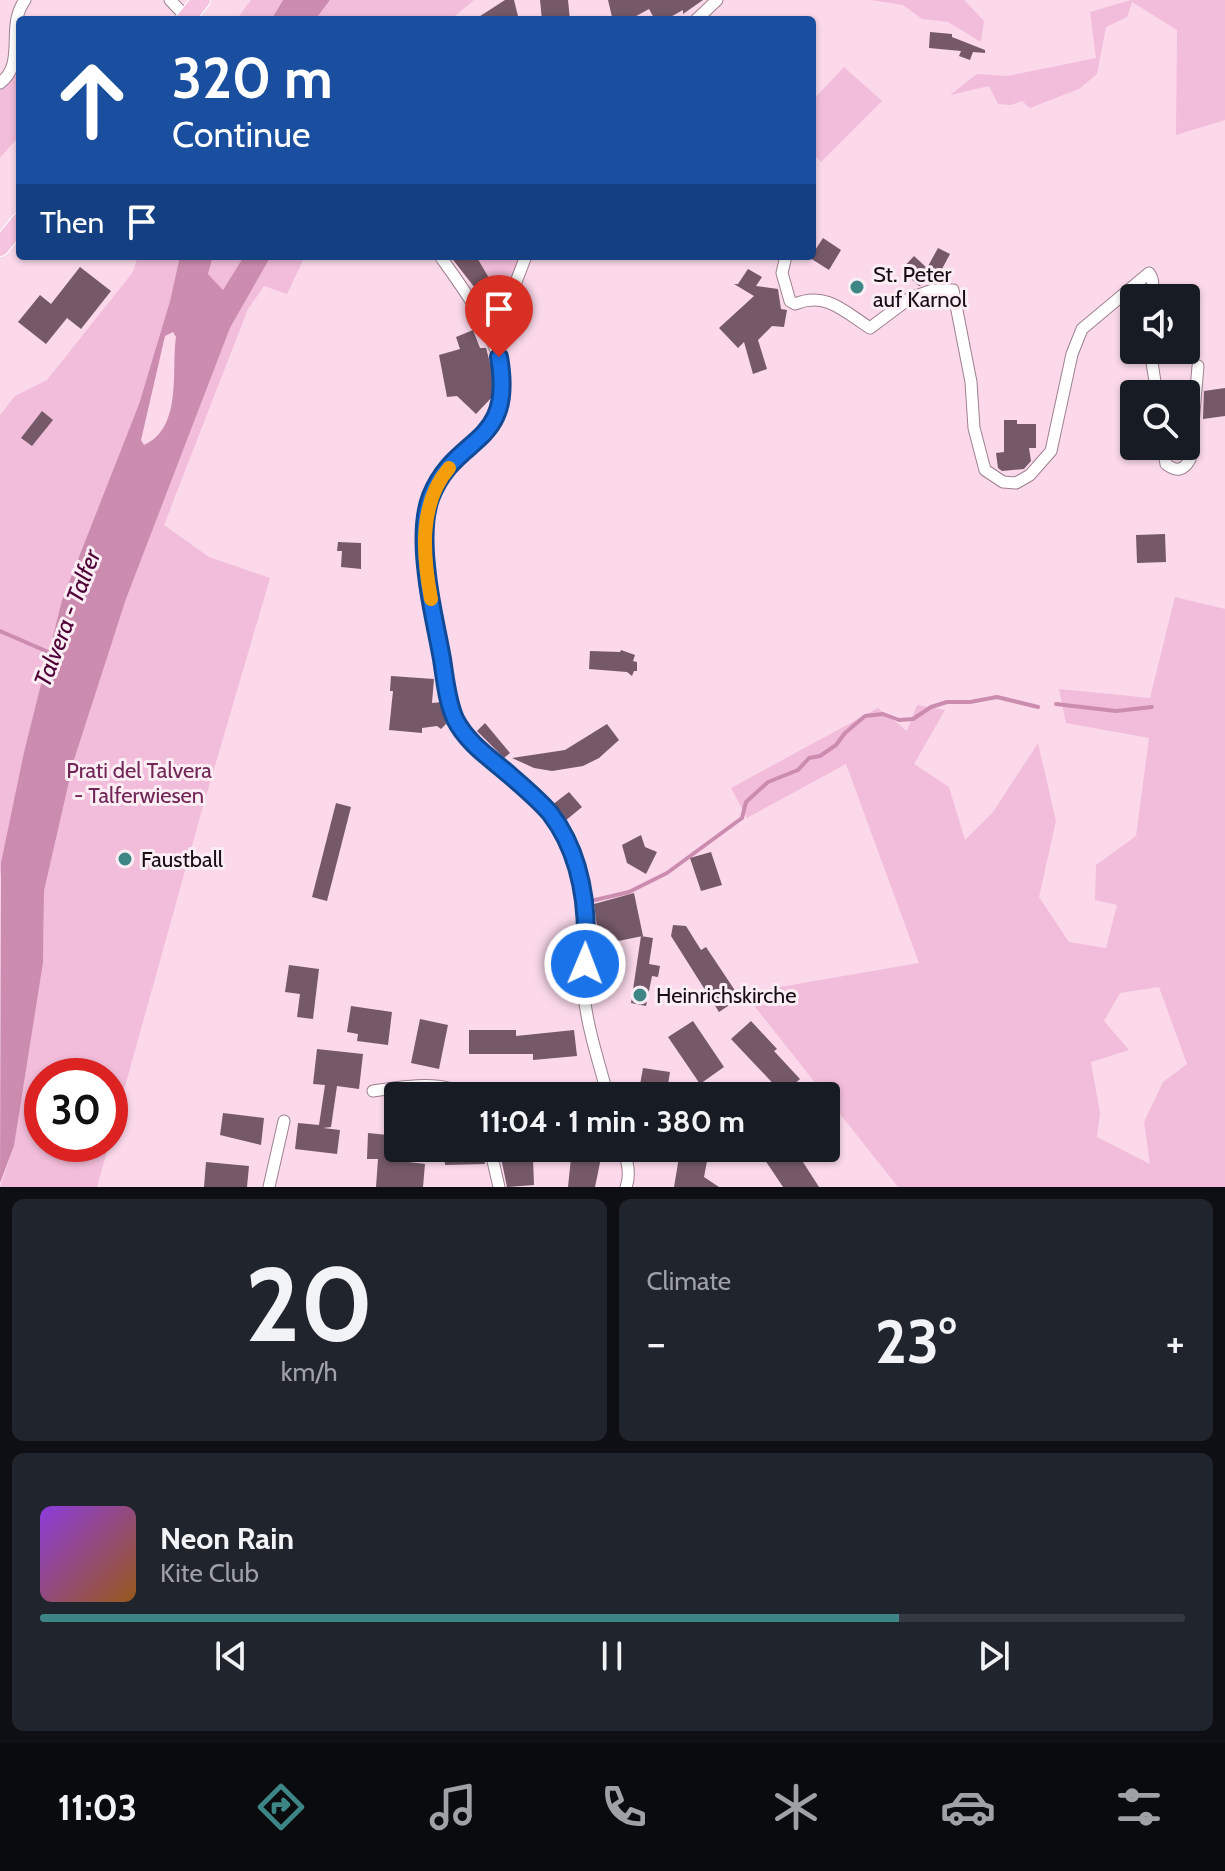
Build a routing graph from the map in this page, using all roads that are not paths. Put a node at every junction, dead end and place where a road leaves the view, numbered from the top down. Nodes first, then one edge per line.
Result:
1 (170, 0) edge
2 (717, 0) edge
3 (184, 16) edge
4 (700, 16) edge
5 (16, 23) edge
6 (0, 83) edge
7 (16, 227) edge
8 (0, 247) edge
9 (443, 260) edge
10 (524, 260) edge
11 (785, 260) edge
12 (1136, 284) edge
13 (1153, 284) edge
14 (1120, 297) edge
15 (494, 339) junction
16 (1198, 366) dead end
17 (1197, 380) edge
18 (1165, 460) edge
19 (1190, 460) edge
20 (605, 1082) edge
21 (384, 1090) edge
22 (373, 1091) dead end
23 (284, 1121) dead end
24 (493, 1162) edge
25 (627, 1162) edge
26 (269, 1187) edge
27 (499, 1187) edge
28 (626, 1187) edge

1 - 3 street
2 - 4 street
5 - 6 street
7 - 8 main road
9 - 15 street
10 - 15 street
11 - 14 street
12 - 13 street
15 - 20 street
16 - 17 street
18 - 19 street
21 - 22 street
23 - 26 street
24 - 27 street
25 - 28 street

